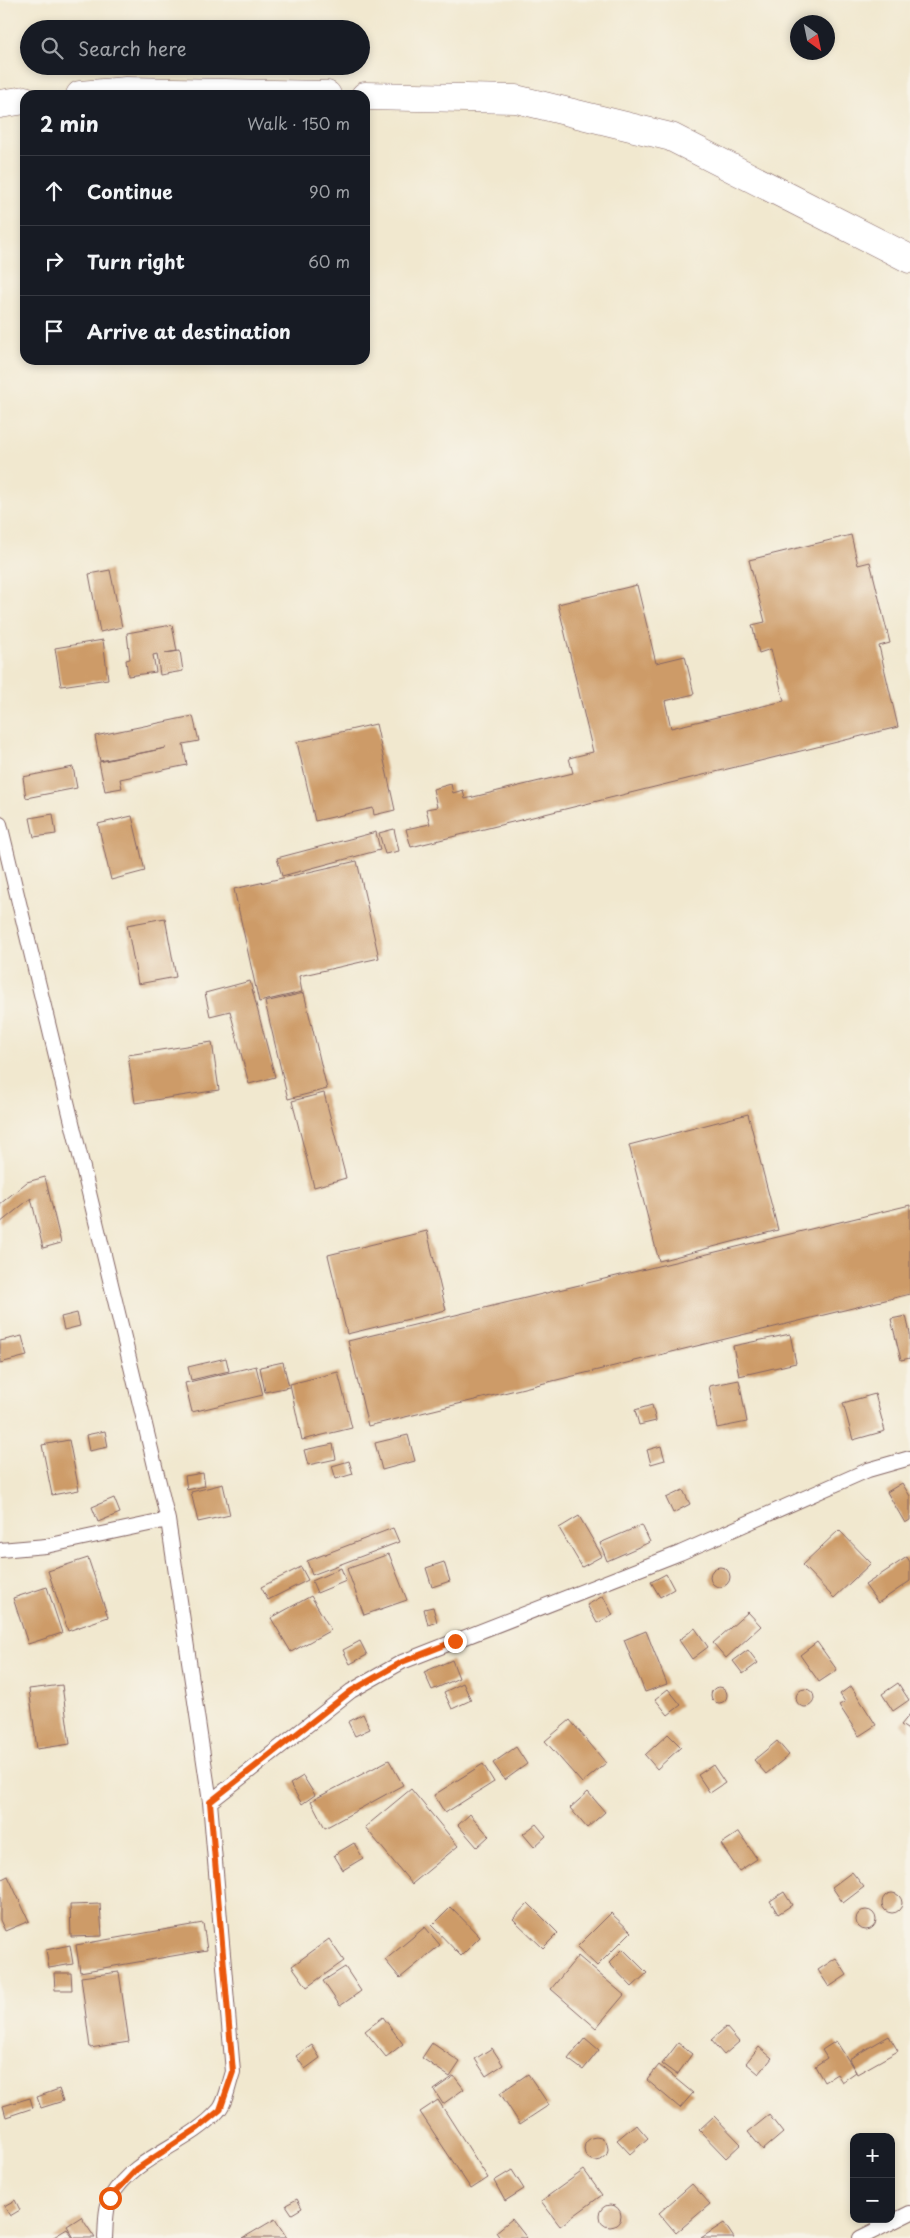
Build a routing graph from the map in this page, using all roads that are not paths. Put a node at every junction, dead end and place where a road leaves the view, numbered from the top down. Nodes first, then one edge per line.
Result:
1 (370, 96) edge
2 (20, 101) edge
3 (0, 104) edge
4 (910, 259) edge
5 (0, 824) edge
6 (910, 1458) edge
7 (168, 1520) junction
8 (0, 1550) edge
9 (210, 1802) junction
10 (910, 2213) edge
11 (105, 2238) edge
12 (860, 2238) edge

1 - 4 street
2 - 3 street
5 - 7 lane
6 - 9 lane
7 - 8 lane
7 - 9 lane
9 - 11 lane
10 - 12 lane

